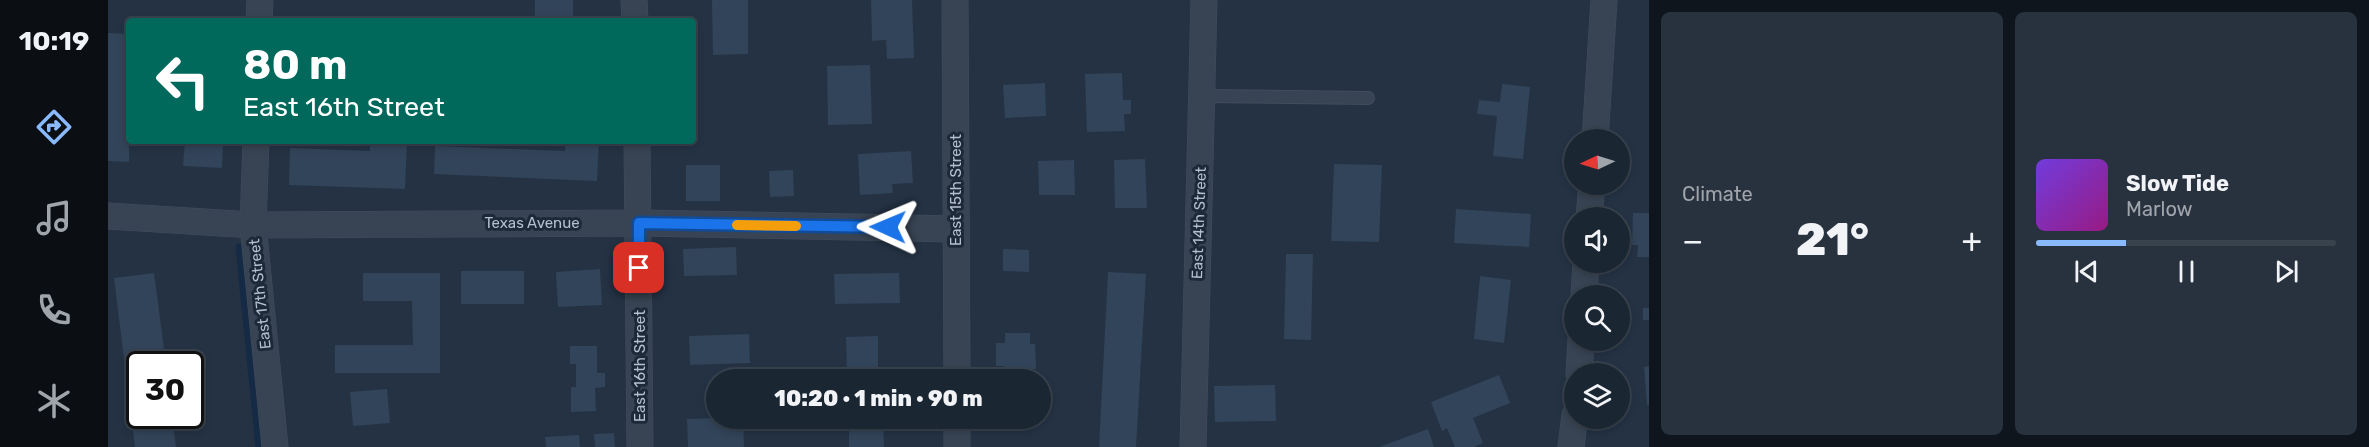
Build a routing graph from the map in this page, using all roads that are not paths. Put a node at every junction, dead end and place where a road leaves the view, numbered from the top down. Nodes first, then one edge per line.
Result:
1 (260, 0) edge
2 (634, 0) edge
3 (955, 0) edge
4 (1204, 0) edge
5 (1604, 0) edge
6 (259, 18) edge
7 (634, 18) edge
8 (1202, 96) junction
9 (1368, 98) dead end
10 (1596, 129) edge
11 (256, 144) edge
12 (637, 144) edge
13 (108, 216) edge
14 (639, 223) junction
15 (253, 225) junction
16 (956, 229) junction
17 (957, 369) edge
18 (957, 429) edge
19 (1573, 429) edge
20 (275, 447) edge
21 (640, 447) edge
22 (957, 447) edge
23 (1193, 447) edge
24 (1571, 447) edge

1 - 6 street
2 - 7 street
3 - 16 street, East 15th Street
4 - 8 street, East 14th Street
5 - 10 street
8 - 9 lane
8 - 23 street, East 14th Street
11 - 15 street, East 17th Street
12 - 14 street, East 16th Street
13 - 15 street, Texas Avenue
14 - 15 street, Texas Avenue
14 - 16 street, Texas Avenue
14 - 21 street, East 16th Street
15 - 20 street, East 17th Street
16 - 17 street, East 15th Street
18 - 22 street
19 - 24 street

